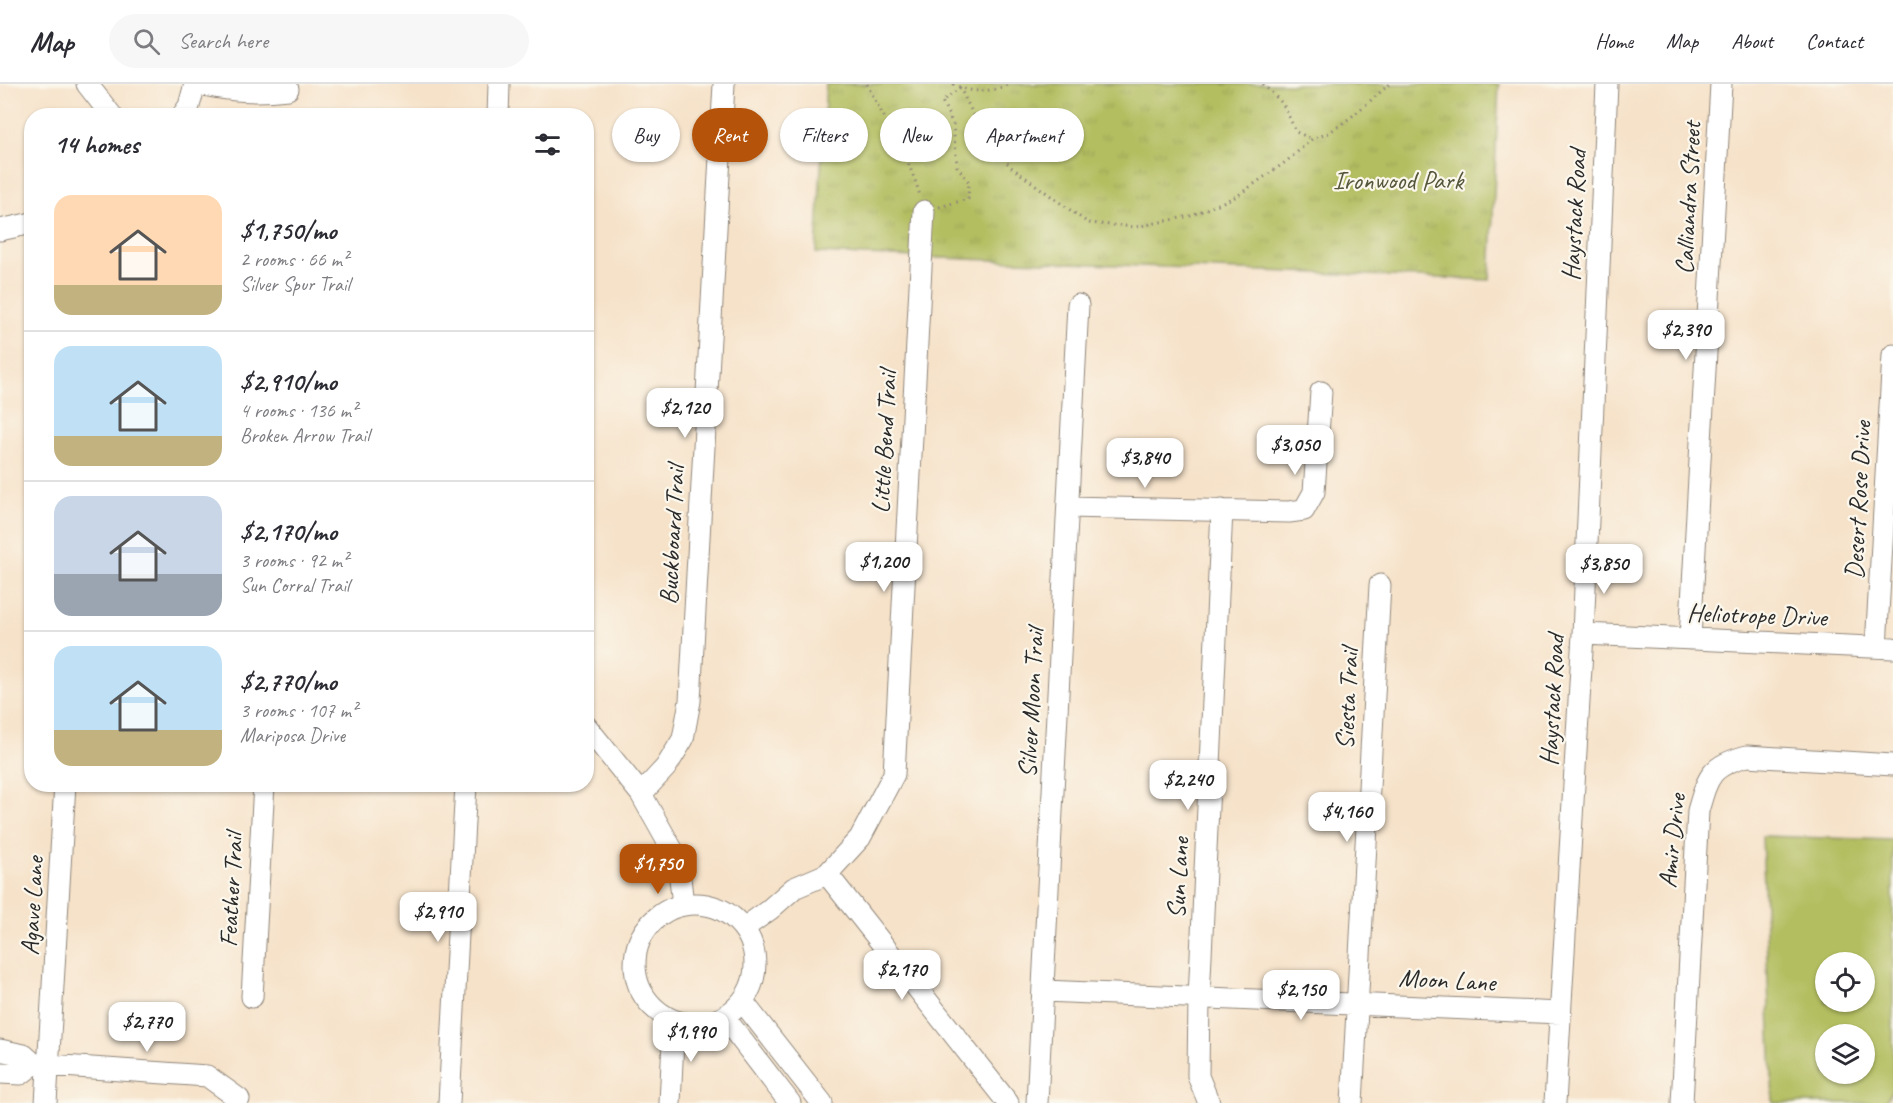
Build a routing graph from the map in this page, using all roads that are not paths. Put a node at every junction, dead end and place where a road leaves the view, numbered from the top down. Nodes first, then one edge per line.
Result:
1 (87, 84) edge
2 (499, 84) edge
3 (724, 84) edge
4 (1607, 84) edge
5 (1721, 84) edge
6 (207, 85) edge
7 (288, 89) dead end
8 (106, 108) edge
9 (188, 108) edge
10 (498, 108) edge
11 (924, 211) road end
12 (24, 225) edge
13 (0, 230) edge
14 (1078, 305) dead end
15 (1893, 355) edge
16 (1321, 392) dead end
17 (1068, 507) junction
18 (1222, 510) junction
19 (1380, 585) dead end
20 (1583, 634) junction
21 (1690, 639) junction
22 (1885, 648) edge
23 (594, 736) edge
24 (1893, 765) edge
25 (64, 792) edge
26 (264, 792) edge
27 (466, 792) edge
28 (642, 794) junction
29 (827, 874) junction
30 (683, 905) junction
31 (744, 928) junction
32 (1044, 990) junction
33 (252, 998) dead end
34 (1199, 998) junction
35 (743, 1002) junction
36 (1358, 1003) junction
37 (1561, 1012) junction
38 (724, 1017) junction
39 (674, 1022) junction
40 (0, 1050) edge
41 (42, 1065) junction
42 (0, 1073) edge
43 (239, 1099) dead end
44 (46, 1103) edge
45 (449, 1103) edge
46 (670, 1103) edge
47 (790, 1103) edge
48 (822, 1103) edge
49 (1008, 1103) edge
50 (1037, 1103) edge
51 (1209, 1103) edge
52 (1352, 1103) edge
53 (1555, 1103) edge
54 (1682, 1103) edge

1 - 8 street
2 - 10 street
3 - 28 street, Buckboard Trail
4 - 20 street, Haystack Road
5 - 21 street, Calliandra Street
6 - 7 street
6 - 9 street
11 - 29 street, Little Bend Trail
12 - 13 street
14 - 17 street, Silver Moon Trail
15 - 22 street, Desert Rose Drive
16 - 18 street
17 - 18 street
17 - 32 street, Silver Moon Trail
18 - 34 street, Sun Lane
19 - 36 street, Siesta Trail
20 - 21 street, Heliotrope Drive
20 - 37 street, Haystack Road
21 - 22 street, Heliotrope Drive
23 - 28 street
24 - 54 street, Amir Drive
25 - 41 street, Agave Lane
26 - 33 street, Feather Trail
27 - 45 street
28 - 30 street
29 - 31 street, Little Bend Trail
29 - 49 street
30 - 31 street
30 - 39 street
31 - 35 street
32 - 34 street, Moon Lane
32 - 50 street, Silver Moon Trail
34 - 36 street, Moon Lane
34 - 51 street, Sun Lane
35 - 38 street
35 - 48 street
36 - 37 street, Moon Lane
36 - 52 street, Siesta Trail
37 - 53 street, Haystack Road
38 - 39 street
38 - 47 street
39 - 46 street
40 - 41 street
41 - 42 street
41 - 43 street
41 - 44 street, Agave Lane

